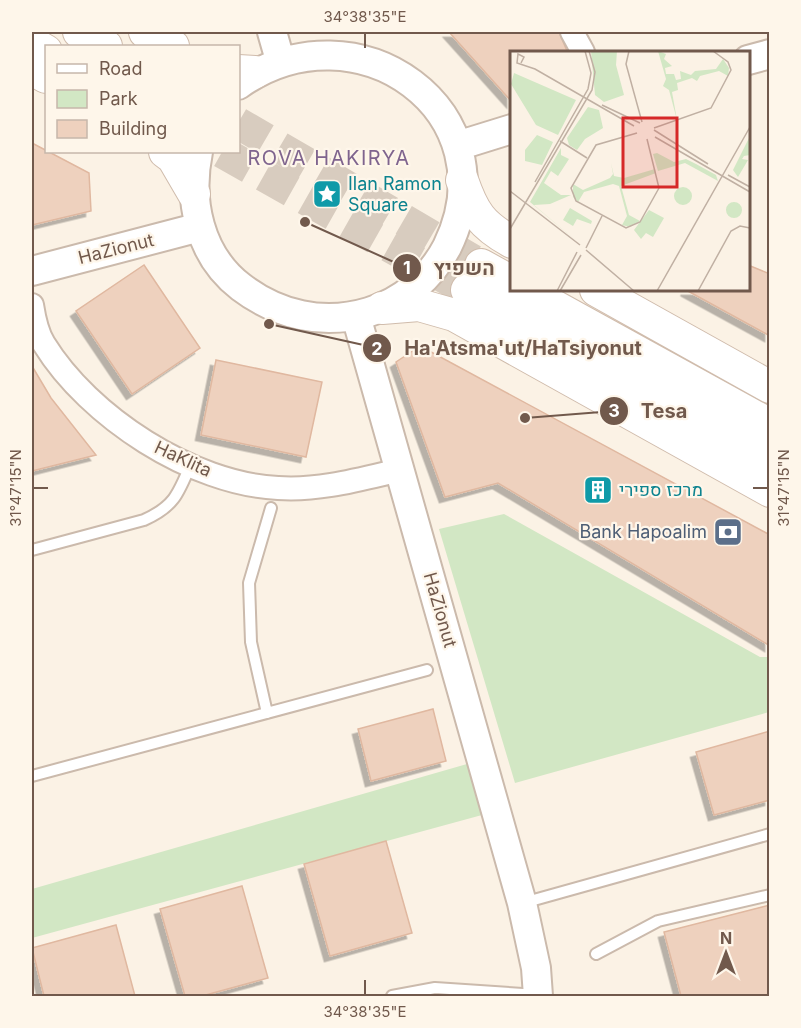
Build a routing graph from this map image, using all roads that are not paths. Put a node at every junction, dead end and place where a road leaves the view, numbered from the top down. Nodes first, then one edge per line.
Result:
1 (79, 32) edge
2 (145, 32) edge
3 (272, 32) edge
4 (572, 32) edge
5 (104, 45) edge
6 (171, 45) edge
7 (582, 51) edge
8 (770, 54) edge
9 (750, 59) edge
10 (253, 72) edge
11 (510, 130) edge
12 (457, 146) junction
13 (166, 153) edge
14 (198, 153) edge
15 (462, 180) junction
16 (194, 194) junction
17 (200, 227) junction
18 (510, 241) edge
19 (32, 271) edge
20 (510, 282) edge
21 (527, 291) edge
22 (598, 291) edge
23 (32, 305) edge
24 (369, 312) junction
25 (770, 387) edge
26 (770, 425) edge
27 (770, 461) edge
28 (190, 466) junction
29 (400, 470) junction
30 (770, 491) edge
31 (271, 508) dead end
32 (32, 550) edge
33 (426, 669) dead end
34 (267, 713) junction
35 (32, 776) edge
36 (770, 834) edge
37 (770, 895) edge
38 (522, 903) junction
39 (596, 954) dead end
40 (392, 996) edge
41 (538, 996) edge

1 - 5 main road
2 - 6 main road
3 - 10 street
4 - 7 street
8 - 9 street
10 - 12 street
11 - 12 street
12 - 15 street
13 - 16 main road
14 - 16 street
15 - 18 main road
15 - 24 street
16 - 17 street
17 - 19 street, HaZionut
17 - 24 street
20 - 27 main road
21 - 26 main road
22 - 25 main road
23 - 28 street, HaKlita
24 - 29 street, HaZionut
24 - 30 main road
28 - 29 street, HaKlita
28 - 32 lane
29 - 38 street, HaZionut
31 - 34 lane
33 - 34 lane
34 - 35 lane
36 - 38 lane
37 - 39 lane
38 - 41 street, HaZionut
40 - 41 lane, HaZionut

